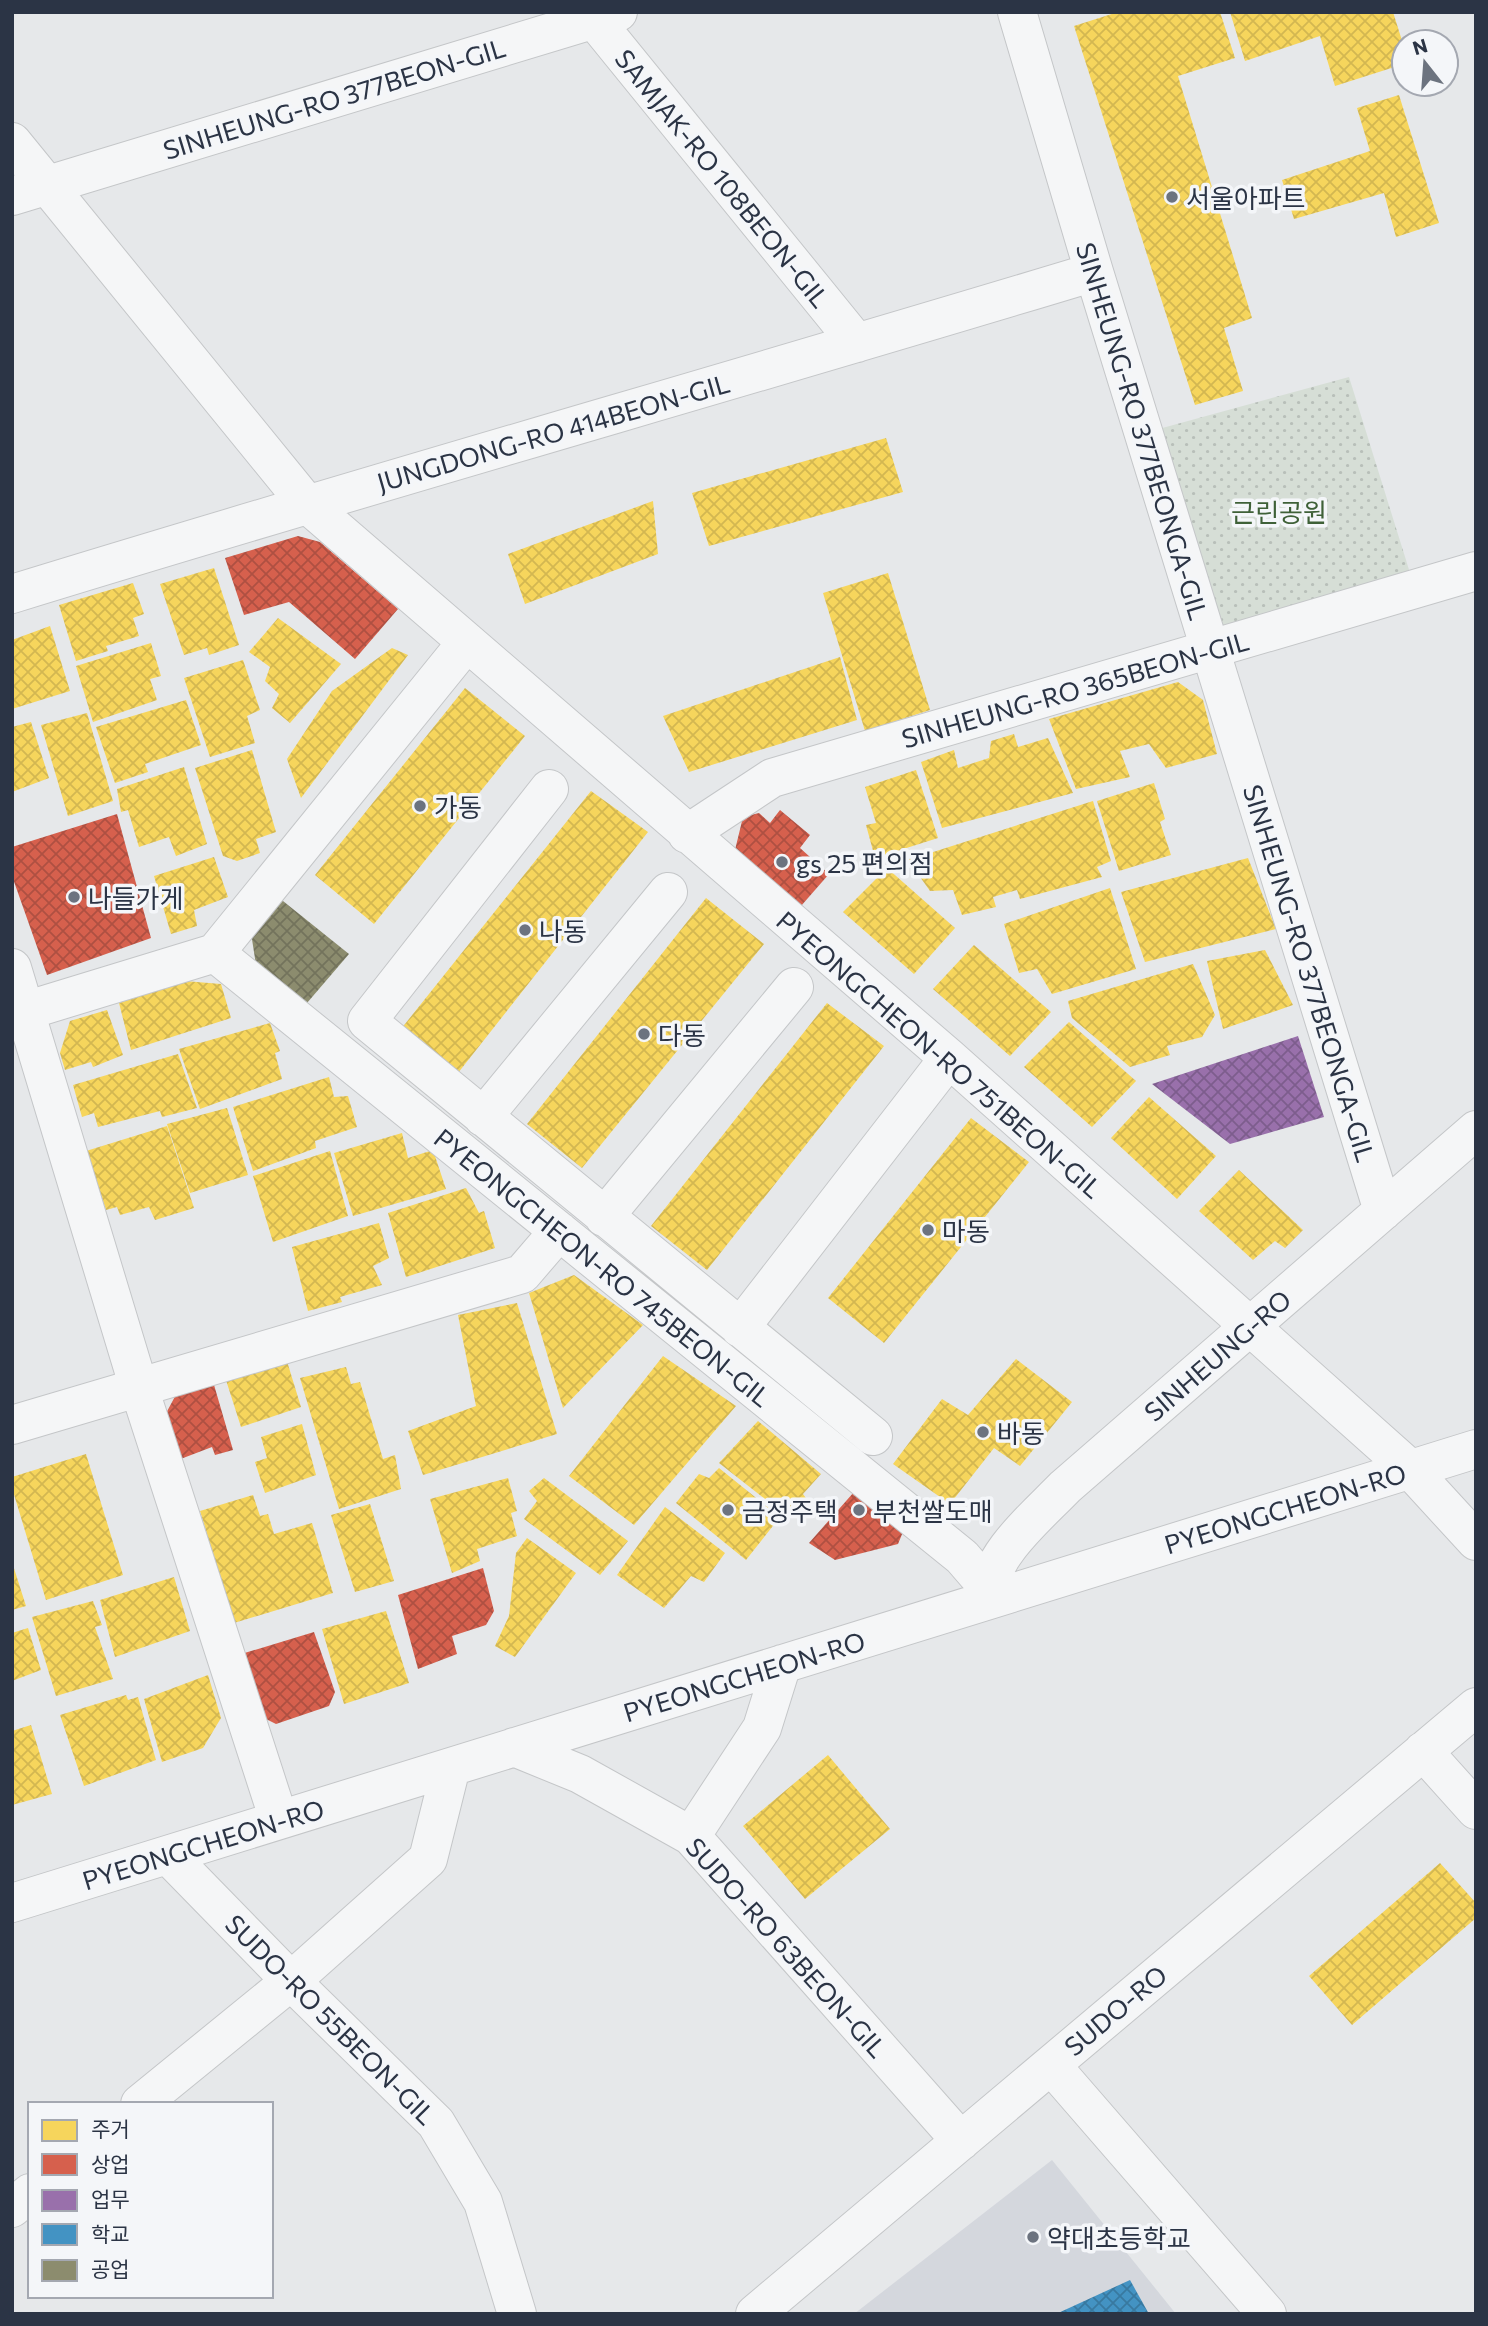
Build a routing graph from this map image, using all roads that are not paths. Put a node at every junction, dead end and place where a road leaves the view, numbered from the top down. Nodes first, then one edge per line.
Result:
1 (1017, 12) edge
2 (600, 15) edge
3 (12, 142) edge
4 (49, 185) junction
5 (12, 196) edge
6 (1094, 272) junction
7 (858, 343) junction
8 (306, 503) junction
9 (1476, 571) edge
10 (12, 594) edge
11 (467, 642) junction
12 (1210, 649) junction
13 (549, 789) dead end
14 (687, 834) junction
15 (668, 892) dead end
16 (215, 953) junction
17 (12, 968) edge
18 (794, 987) dead end
19 (19, 1013) edge
20 (949, 1058) junction
21 (483, 1116) junction
22 (1476, 1130) edge
23 (1383, 1211) junction
24 (604, 1217) junction
25 (559, 1231) junction
26 (1249, 1327) junction
27 (740, 1328) junction
28 (139, 1388) junction
29 (12, 1425) edge
30 (873, 1436) dead end
31 (1476, 1449) edge
32 (1410, 1469) junction
33 (1476, 1541) edge
34 (987, 1593) junction
35 (782, 1664) junction
36 (1476, 1707) edge
37 (514, 1747) junction
38 (1423, 1751) junction
39 (451, 1767) junction
40 (1476, 1810) edge
41 (279, 1820) junction
42 (691, 1836) junction
43 (169, 1855) junction
44 (12, 1903) edge
45 (291, 1981) junction
46 (1051, 2064) junction
47 (142, 2102) edge
48 (961, 2141) junction
49 (28, 2195) edge
50 (12, 2208) edge
51 (517, 2314) edge
52 (755, 2314) edge
53 (1267, 2314) edge

1 - 6 street, SINHEUNG-RO 377BEONGA-GIL
2 - 4 street, SINHEUNG-RO 377BEON-GIL
2 - 7 street, SAMJAK-RO 108BEON-GIL
3 - 4 street, PYEONGCHEON-RO 751BEON-GIL
4 - 5 street, SINHEUNG-RO 377BEON-GIL
4 - 8 street, PYEONGCHEON-RO 751BEON-GIL
6 - 7 street, JUNGDONG-RO 414BEON-GIL
6 - 12 street, SINHEUNG-RO 377BEONGA-GIL
7 - 8 street, JUNGDONG-RO 414BEON-GIL
8 - 10 street, JUNGDONG-RO 414BEON-GIL
8 - 11 street, PYEONGCHEON-RO 751BEON-GIL
9 - 12 street, SINHEUNG-RO 365BEON-GIL
11 - 14 street, PYEONGCHEON-RO 751BEON-GIL
11 - 16 street
12 - 14 street, SINHEUNG-RO 365BEON-GIL
12 - 23 street, SINHEUNG-RO 377BEONGA-GIL
13 - 21 street
14 - 20 street, PYEONGCHEON-RO 751BEON-GIL
15 - 21 street
16 - 19 street
16 - 25 street, PYEONGCHEON-RO 745BEON-GIL
17 - 19 street
18 - 24 street
19 - 28 street
20 - 26 street, PYEONGCHEON-RO 751BEON-GIL
20 - 27 street
21 - 24 street
22 - 23 street, SINHEUNG-RO
23 - 26 street, SINHEUNG-RO
24 - 27 street
25 - 28 street
25 - 34 street, PYEONGCHEON-RO 745BEON-GIL
26 - 32 street, PYEONGCHEON-RO 751BEON-GIL
26 - 34 street, SINHEUNG-RO
27 - 30 street
28 - 29 street
28 - 41 street
31 - 32 street, PYEONGCHEON-RO
32 - 33 street, PYEONGCHEON-RO 751BEON-GIL
32 - 34 street, PYEONGCHEON-RO
34 - 35 street, PYEONGCHEON-RO
35 - 37 street, PYEONGCHEON-RO
35 - 42 street
36 - 38 street, SUDO-RO
37 - 39 street, PYEONGCHEON-RO
37 - 42 street, SUDO-RO 63BEON-GIL
38 - 40 street
38 - 46 street, SUDO-RO
39 - 41 street, PYEONGCHEON-RO
39 - 45 street
41 - 43 street, PYEONGCHEON-RO
42 - 48 street, SUDO-RO 63BEON-GIL
43 - 44 street, PYEONGCHEON-RO
43 - 45 street, SUDO-RO 55BEON-GIL
45 - 47 street
45 - 51 street, SUDO-RO 55BEON-GIL
46 - 48 street, SUDO-RO
46 - 53 street
48 - 52 street, SUDO-RO
49 - 50 street

